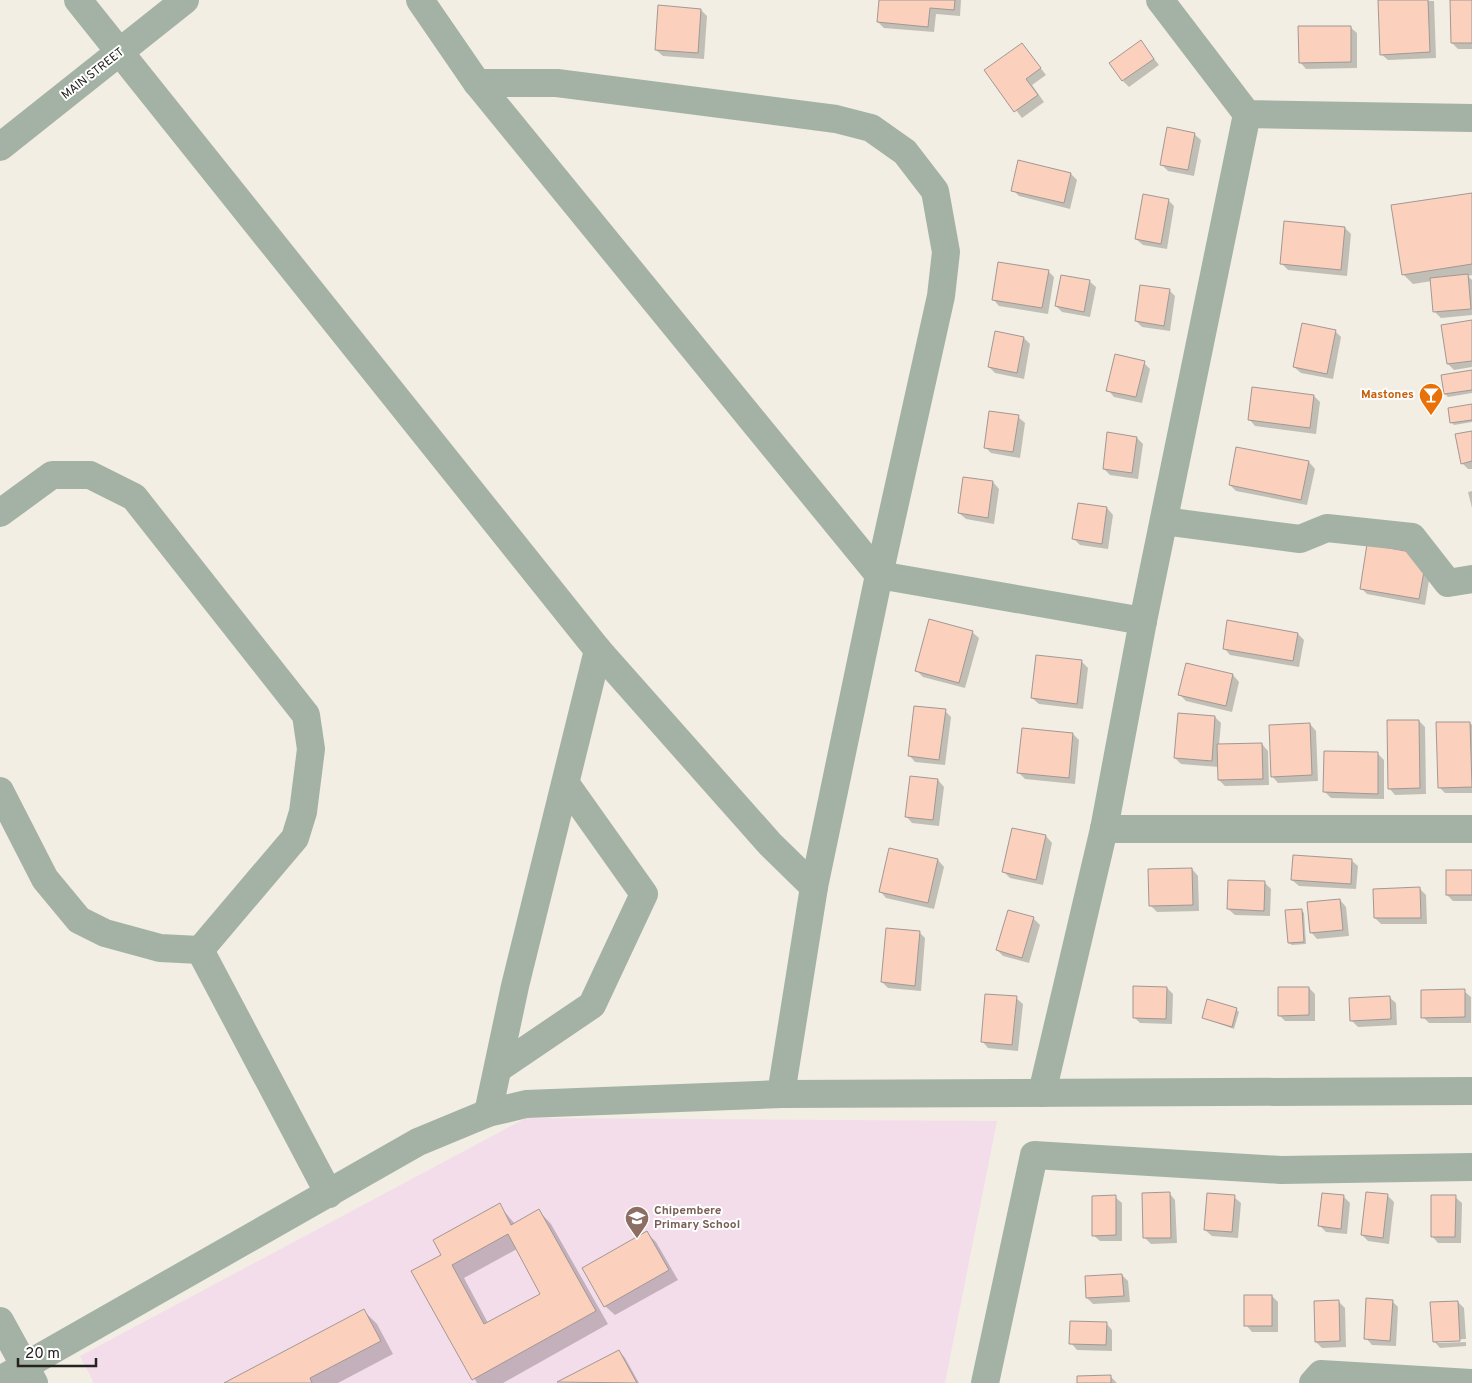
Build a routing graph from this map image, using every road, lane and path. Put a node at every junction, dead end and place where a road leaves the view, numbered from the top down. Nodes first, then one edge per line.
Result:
1 (78, 0) edge
2 (185, 0) edge
3 (420, 0) edge
4 (1160, 0) edge
5 (120, 53) junction
6 (477, 83) junction
7 (1248, 114) junction
8 (1472, 118) edge
9 (0, 148) edge
10 (0, 513) edge
11 (1164, 521) junction
12 (879, 575) junction
13 (1472, 579) edge
14 (1143, 621) junction
15 (598, 650) junction
16 (566, 784) junction
17 (0, 791) edge
18 (1104, 829) junction
19 (1472, 829) edge
20 (814, 887) junction
21 (200, 950) junction
22 (499, 1068) junction
23 (1472, 1091) edge
24 (1042, 1093) junction
25 (780, 1094) junction
26 (488, 1113) junction
27 (1472, 1167) edge
28 (329, 1194) junction
29 (0, 1321) edge
30 (30, 1375) edge
31 (0, 1380) edge
32 (986, 1383) edge
33 (1313, 1383) edge
34 (1470, 1383) edge

1 - 5 street
2 - 5 street, MAIN STREET
3 - 6 street
4 - 7 street
5 - 9 street, MAIN STREET
5 - 15 street
6 - 12 street
6 - 12 street
7 - 8 street
7 - 11 street
10 - 21 street
11 - 13 street
11 - 14 street
12 - 14 street
12 - 20 street
14 - 18 street
15 - 16 street
15 - 20 street
16 - 22 street
16 - 22 street
17 - 21 street
18 - 19 street
18 - 24 street
20 - 25 street
21 - 28 street
22 - 26 street
23 - 24 street
24 - 25 street
25 - 26 street
26 - 28 street
27 - 32 street
28 - 30 street
29 - 30 street
30 - 31 street
33 - 34 street

